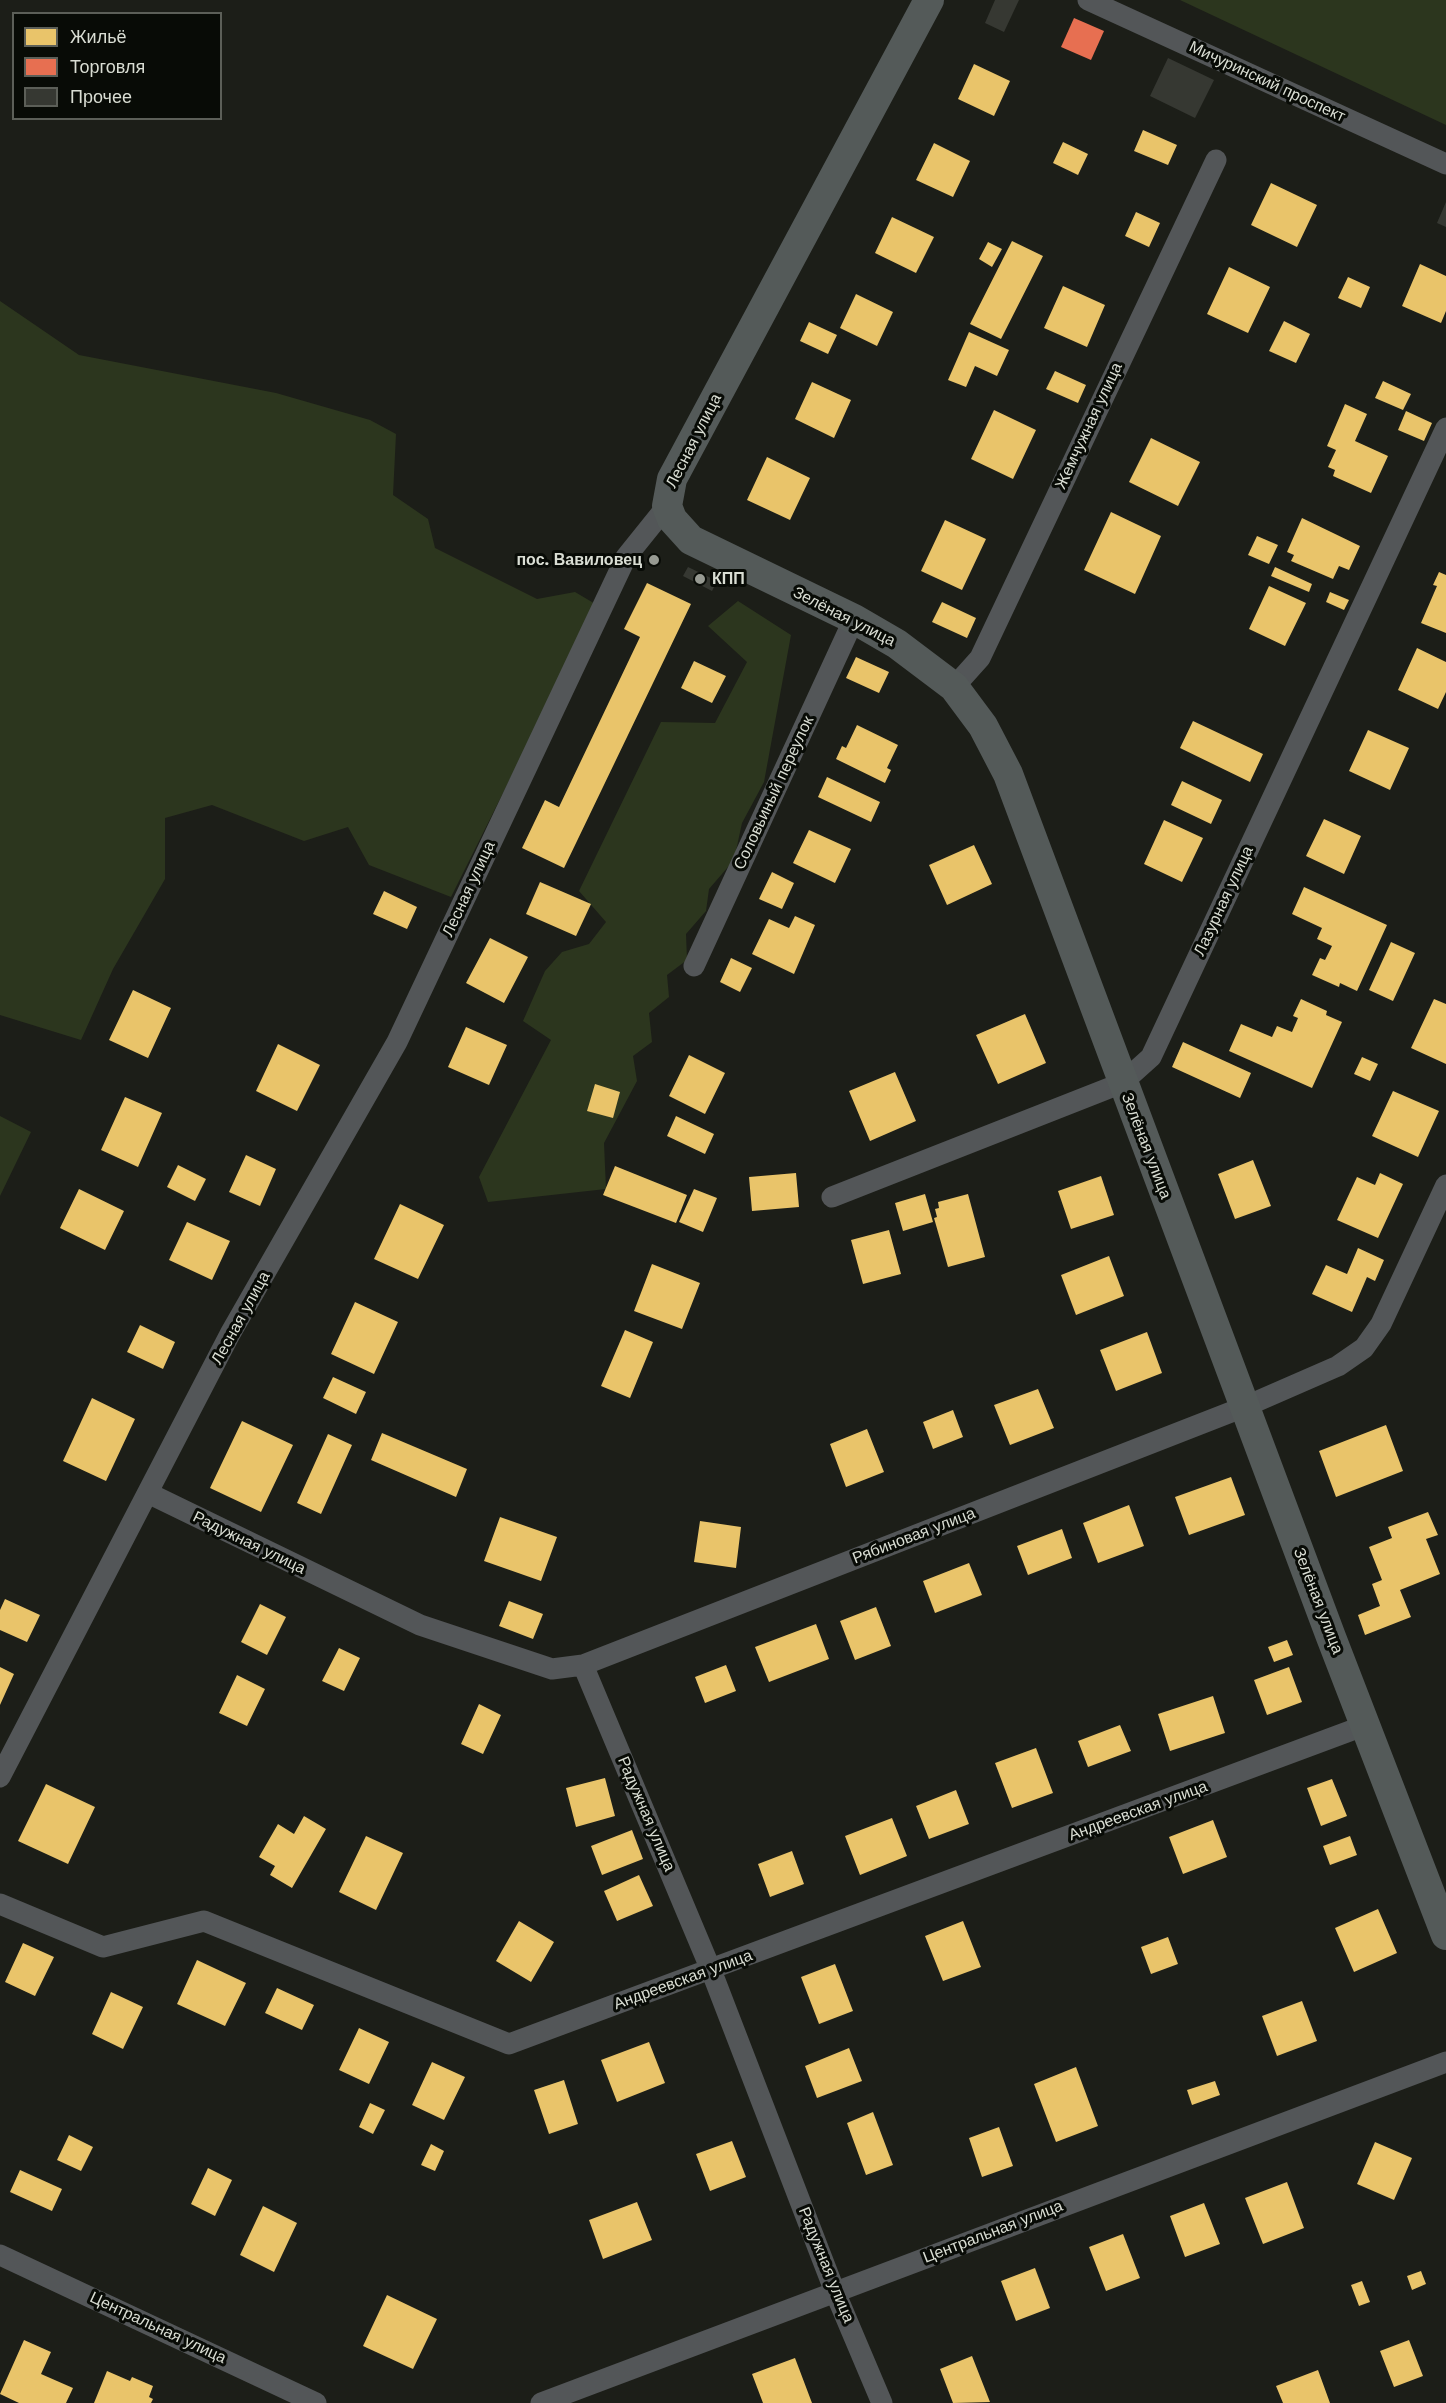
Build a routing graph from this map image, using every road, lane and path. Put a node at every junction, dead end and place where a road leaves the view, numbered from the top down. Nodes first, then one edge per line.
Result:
1 (929, 0) edge
2 (1088, 0) edge
3 (1216, 160) dead end
4 (1446, 164) edge
5 (1446, 428) edge
6 (666, 506) junction
7 (854, 619) junction
8 (954, 687) junction
9 (694, 966) dead end
10 (1122, 1083) junction
11 (1446, 1185) edge
12 (832, 1197) dead end
13 (1244, 1407) junction
14 (148, 1493) junction
15 (583, 1665) junction
16 (1366, 1725) junction
17 (0, 1777) edge
18 (0, 1904) edge
19 (1446, 1935) edge
20 (711, 1970) junction
21 (1446, 2062) edge
22 (0, 2255) edge
23 (836, 2292) junction
24 (316, 2403) edge
25 (541, 2403) edge
26 (882, 2403) edge

1 - 6 street, Лесная улица
2 - 4 street, Мичуринский проспект
3 - 8 street, Жемчужная улица
5 - 10 street, Лазурная улица
6 - 7 street, Зелёная улица
6 - 14 street, Лесная улица
7 - 8 street, Зелёная улица
7 - 9 street, Соловьиный переулок
8 - 10 street, Зелёная улица
10 - 12 street, Лазурная улица
10 - 13 street, Зелёная улица
11 - 13 street, Рябиновая улица
13 - 15 street, Рябиновая улица
13 - 16 street, Зелёная улица
14 - 15 street, Радужная улица
14 - 17 street, Лесная улица
15 - 20 street, Радужная улица
16 - 19 street, Зелёная улица
16 - 20 street, Андреевская улица
18 - 20 street, Андреевская улица
20 - 23 street, Радужная улица
21 - 23 street, Центральная улица
22 - 24 street, Центральная улица
23 - 25 street, Центральная улица
23 - 26 street, Радужная улица

